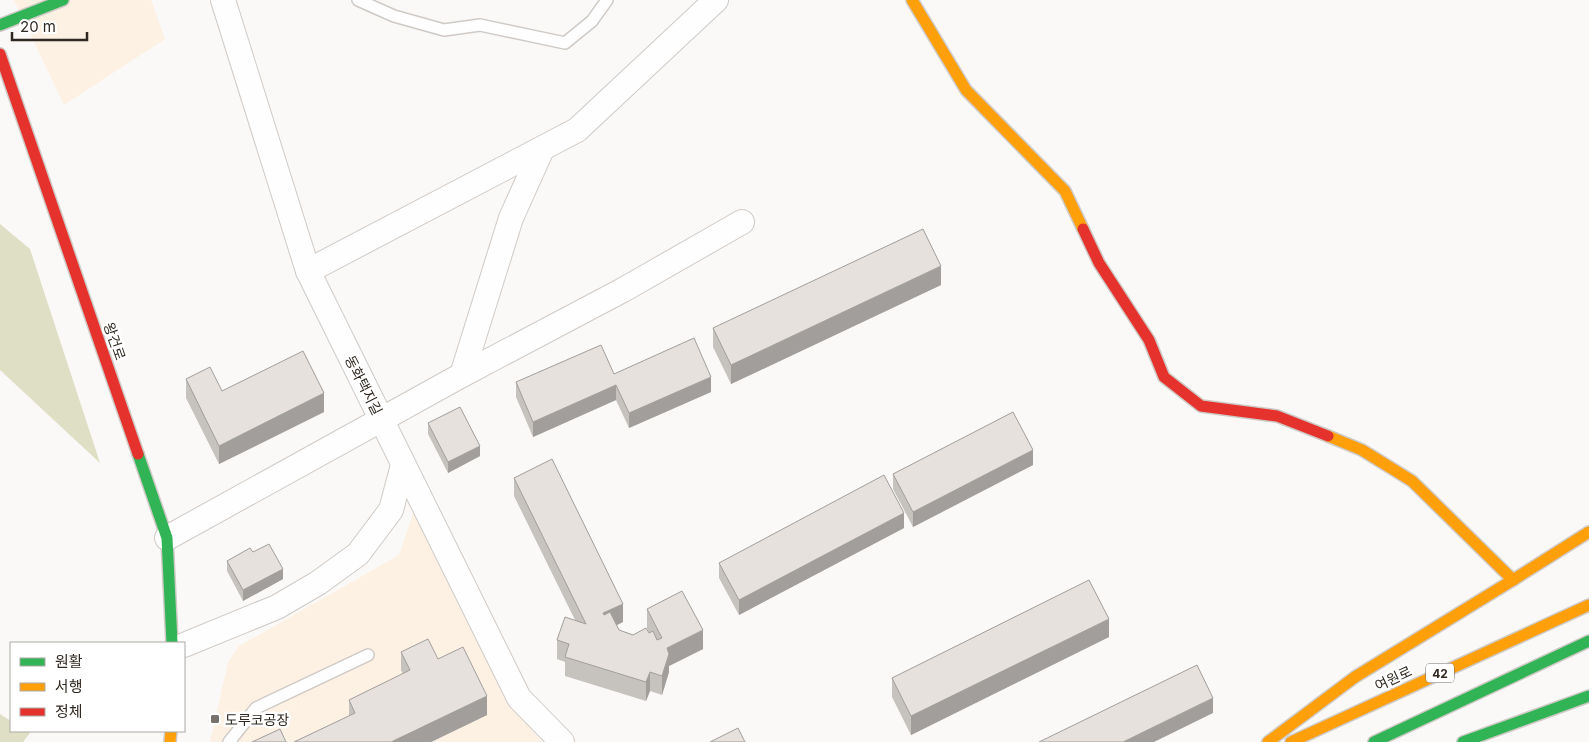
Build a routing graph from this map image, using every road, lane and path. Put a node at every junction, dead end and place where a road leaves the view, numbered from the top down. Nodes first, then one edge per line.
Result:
1 (63, 0) edge
2 (223, 0) edge
3 (358, 0) edge
4 (607, 0) edge
5 (716, 0) edge
6 (912, 0) edge
7 (0, 25) edge
8 (0, 54) edge
9 (542, 149) junction
10 (742, 222) dead end
11 (308, 271) junction
12 (462, 375) junction
13 (382, 420) junction
14 (403, 465) junction
15 (1589, 532) edge
16 (167, 538) junction
17 (1513, 580) junction
18 (1589, 604) edge
19 (1589, 641) edge
20 (172, 642) edge
21 (185, 645) edge
22 (368, 655) dead end
23 (1589, 696) edge
24 (228, 742) edge
25 (562, 742) edge
26 (1268, 742) edge
27 (1291, 742) edge
28 (1374, 742) edge
29 (1463, 742) edge

1 - 7 main road
2 - 11 street, 동화택지길
3 - 4 lane
5 - 9 street
6 - 17 main road
8 - 16 main road, 왕건로
9 - 11 street
9 - 12 street
10 - 12 street
11 - 13 street, 동화택지길
12 - 13 street
13 - 14 street, 동화택지길
13 - 16 street
14 - 21 street
14 - 25 street, 동화택지길
15 - 17 main road
16 - 20 main road, 왕건로
17 - 26 main road
18 - 27 main road, 여원로 / 42
19 - 28 main road, 42
22 - 24 lane
23 - 29 main road

